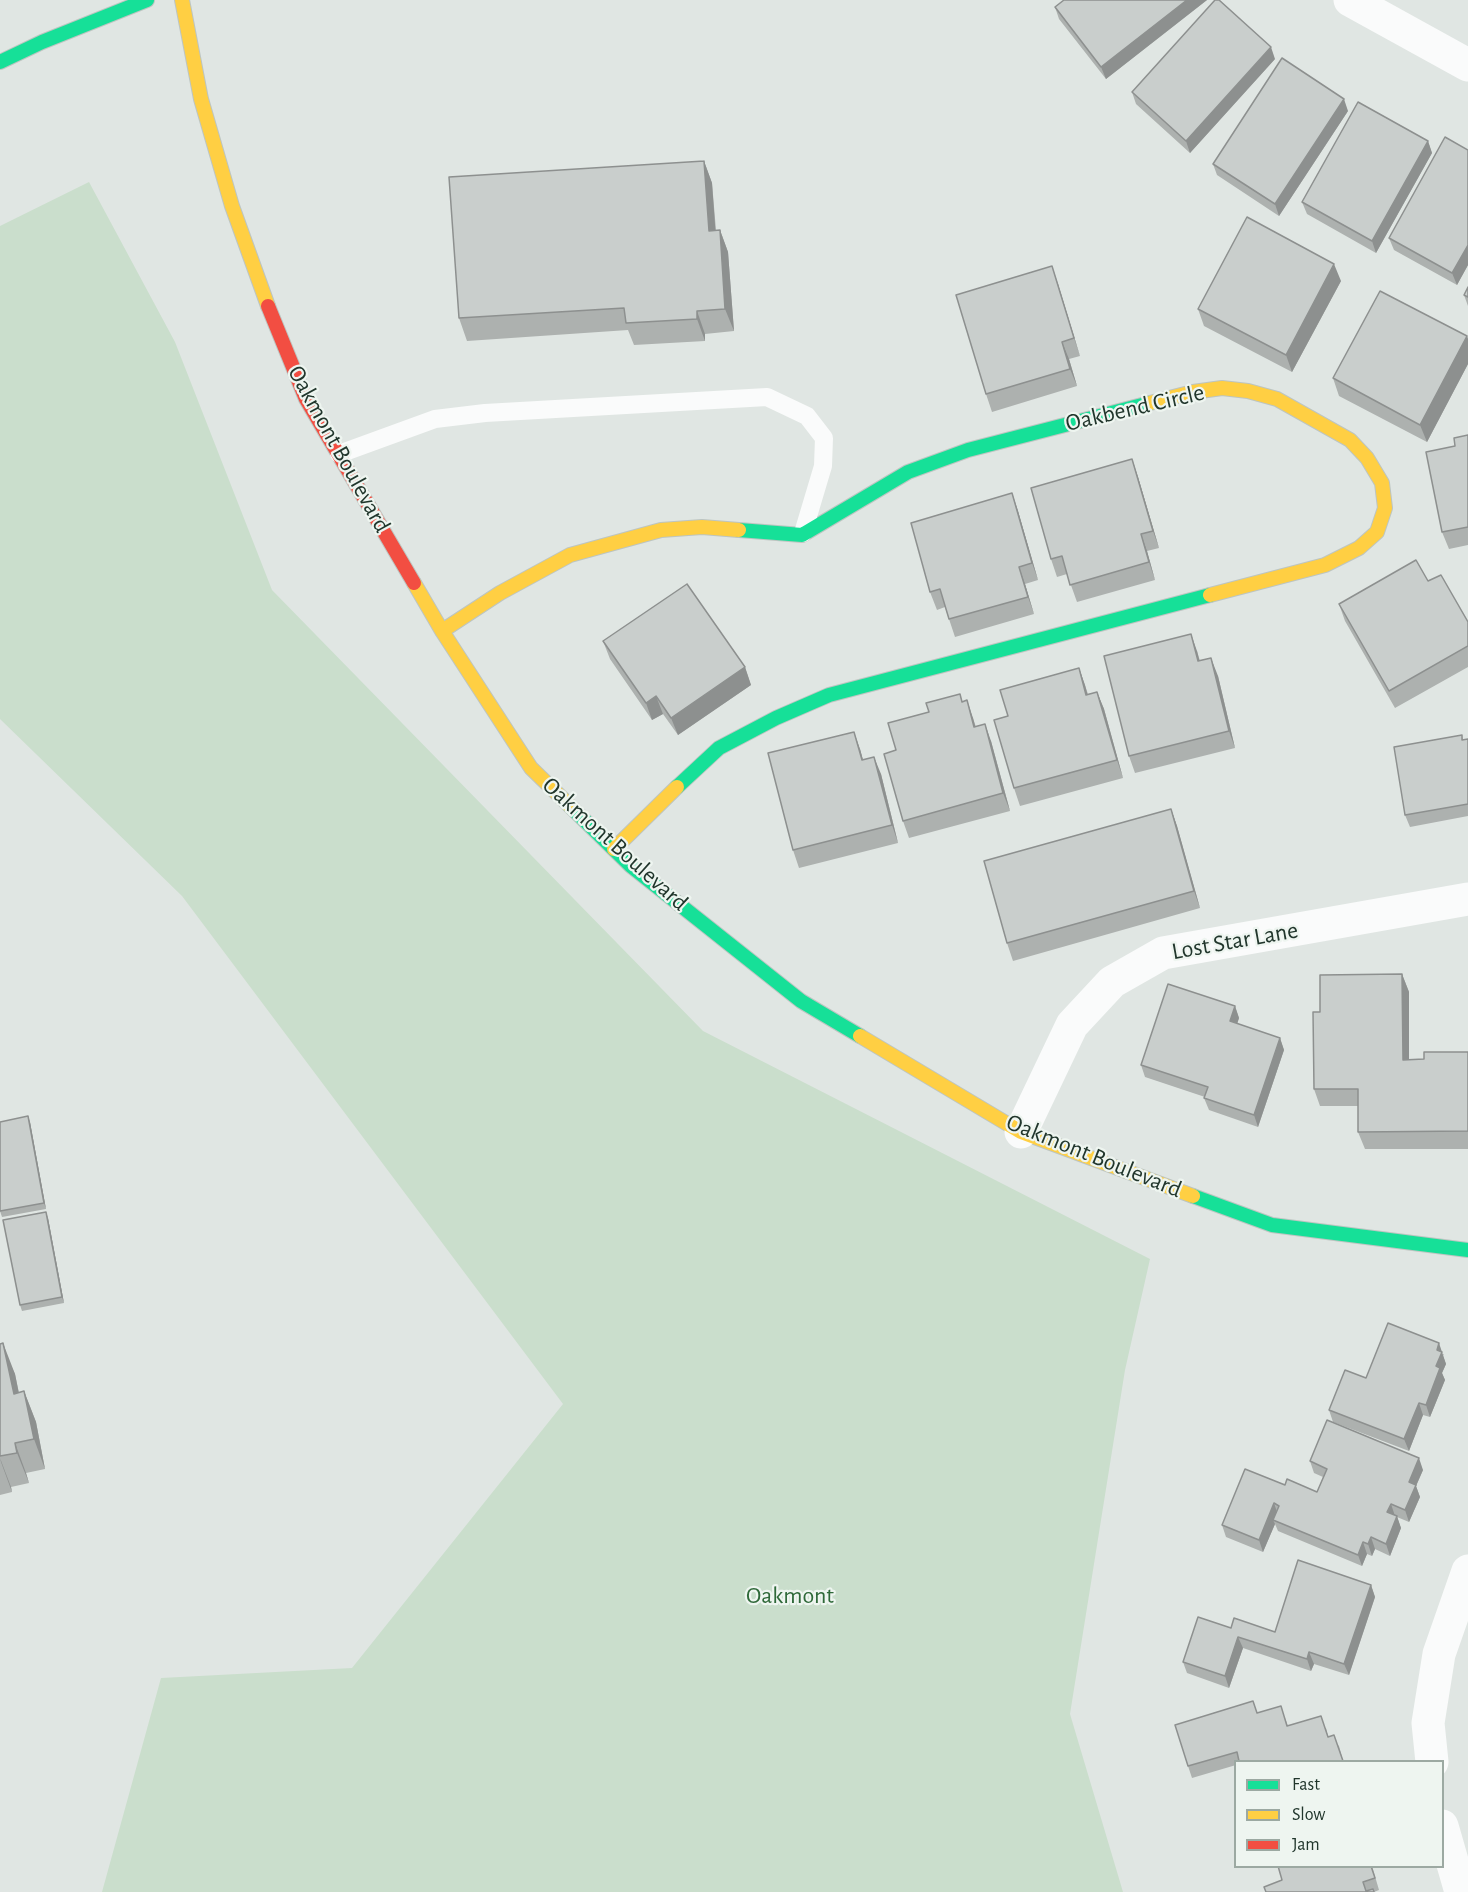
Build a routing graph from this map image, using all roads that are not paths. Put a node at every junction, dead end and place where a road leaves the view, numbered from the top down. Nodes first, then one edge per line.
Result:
1 (147, 0) edge
2 (182, 0) edge
3 (1350, 0) edge
4 (0, 62) edge
5 (1468, 65) edge
6 (339, 454) junction
7 (802, 535) junction
8 (441, 632) junction
9 (614, 849) junction
10 (1468, 899) edge
11 (1021, 1132) junction
12 (1468, 1250) edge
13 (1468, 1571) edge
14 (1432, 1760) edge
15 (1444, 1830) edge
16 (1461, 1892) edge

1 - 4 street
2 - 6 street, Oakmont Boulevard
3 - 5 street
6 - 7 lane
6 - 8 street, Oakmont Boulevard
7 - 8 street
7 - 9 street, Oakbend Circle
8 - 9 street, Oakmont Boulevard
9 - 11 street, Oakmont Boulevard
10 - 11 street, Lost Star Lane
11 - 12 street, Oakmont Boulevard
13 - 14 street
15 - 16 street

